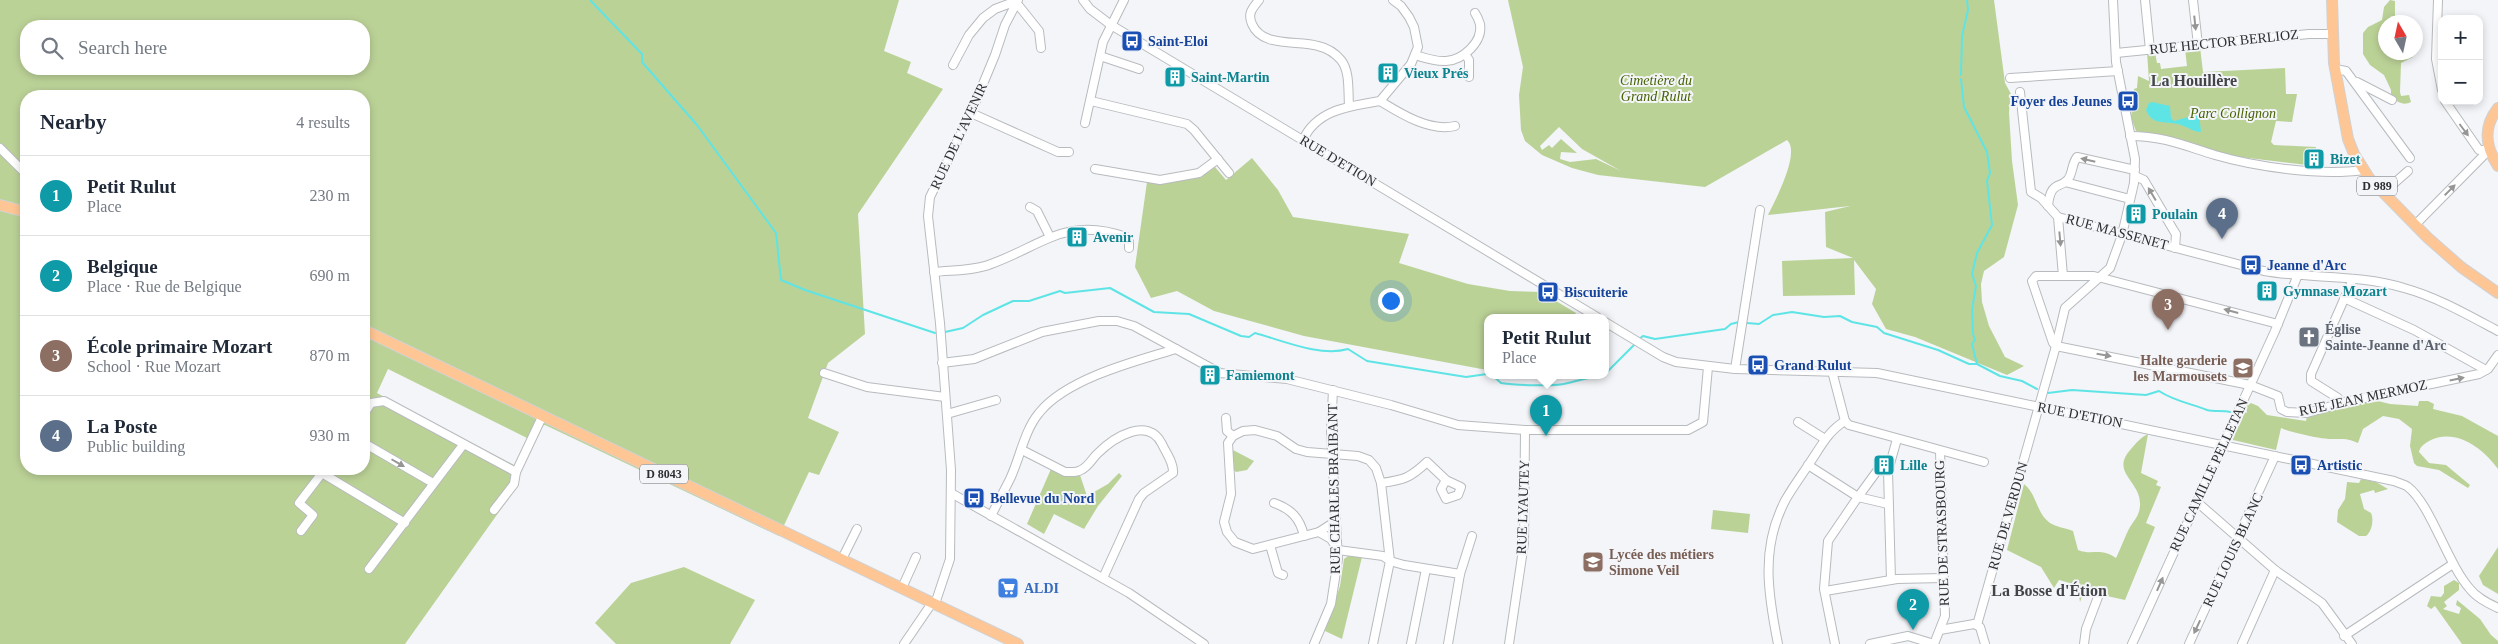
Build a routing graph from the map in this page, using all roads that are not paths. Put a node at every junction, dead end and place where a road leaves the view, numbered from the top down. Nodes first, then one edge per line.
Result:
1 (1083, 0) edge
2 (1124, 0) edge
3 (1259, 0) edge
4 (1393, 0) edge
5 (2113, 0) edge
6 (2145, 0) edge
7 (2193, 0) edge
8 (2332, 0) edge
9 (2438, 0) edge
10 (1017, 2) edge
11 (1475, 13) dead end
12 (1111, 25) junction
13 (2332, 34) junction
14 (2198, 45) junction
15 (1041, 48) dead end
16 (2150, 50) junction
17 (2116, 53) junction
18 (1465, 54) junction
19 (1415, 55) junction
20 (1100, 56) junction
21 (953, 65) dead end
22 (1139, 68) dead end
23 (2335, 69) junction
24 (2438, 69) edge
25 (2118, 71) junction
26 (1469, 77) dead end
27 (2010, 78) dead end
28 (2353, 80) junction
29 (2020, 92) dead end
30 (2392, 100) dead end
31 (1091, 101) junction
32 (1380, 101) junction
33 (1349, 105) junction
34 (2448, 105) edge
35 (2498, 108) edge
36 (970, 113) junction
37 (1085, 123) dead end
38 (1455, 126) dead end
39 (2130, 136) junction
40 (1303, 140) junction
41 (0, 148) edge
42 (2489, 150) junction
43 (1069, 152) dead end
44 (2410, 158) dead end
45 (1218, 159) junction
46 (2498, 166) edge
47 (20, 168) edge
48 (1094, 169) dead end
49 (2363, 170) junction
50 (2408, 171) dead end
51 (1229, 173) dead end
52 (2135, 173) junction
53 (2065, 182) junction
54 (2383, 194) junction
55 (2130, 199) junction
56 (0, 205) edge
57 (2048, 206) junction
58 (1030, 207) dead end
59 (20, 210) edge
60 (1760, 210) dead end
61 (2058, 217) junction
62 (2415, 225) junction
63 (2122, 235) junction
64 (1050, 237) junction
65 (1129, 248) dead end
66 (2175, 248) junction
67 (934, 272) junction
68 (2063, 276) junction
69 (2101, 277) junction
70 (2297, 277) junction
71 (2353, 279) junction
72 (2498, 293) edge
73 (2344, 298) junction
74 (1592, 314) edge
75 (1609, 324) edge
76 (2278, 324) junction
77 (2498, 330) edge
78 (370, 333) edge
79 (2056, 346) junction
80 (1176, 349) junction
81 (2498, 355) edge
82 (942, 363) junction
83 (1708, 367) junction
84 (1735, 369) junction
85 (2486, 370) junction
86 (1832, 371) junction
87 (824, 373) dead end
88 (2250, 385) junction
89 (1333, 390) junction
90 (945, 397) junction
91 (996, 400) dead end
92 (2338, 404) junction
93 (370, 405) edge
94 (2038, 407) junction
95 (947, 414) junction
96 (542, 417) junction
97 (1226, 418) dead end
98 (1845, 421) junction
99 (1798, 422) dead end
100 (1525, 430) junction
101 (1233, 436) junction
102 (1825, 439) junction
103 (1898, 439) junction
104 (2223, 444) junction
105 (463, 445) junction
106 (370, 446) edge
107 (1022, 450) junction
108 (1940, 450) junction
109 (1332, 456) junction
110 (2275, 456) junction
111 (1984, 462) dead end
112 (1808, 466) junction
113 (1888, 471) junction
114 (516, 472) junction
115 (320, 475) edge
116 (329, 475) edge
117 (1446, 480) dead end
118 (433, 483) junction
119 (1381, 483) junction
120 (951, 493) junction
121 (1858, 497) junction
122 (2196, 502) junction
123 (1274, 503) dead end
124 (1888, 504) junction
125 (494, 510) dead end
126 (991, 516) junction
127 (1336, 521) junction
128 (405, 523) junction
129 (857, 529) dead end
130 (301, 531) dead end
131 (1319, 532) junction
132 (1304, 536) junction
133 (1472, 536) dead end
134 (2238, 538) junction
135 (1270, 545) junction
136 (376, 547) dead end
137 (1338, 550) junction
138 (383, 552) junction
139 (916, 557) dead end
140 (842, 559) junction
141 (1390, 561) junction
142 (2453, 564) junction
143 (1426, 568) junction
144 (369, 569) dead end
145 (2275, 570) junction
146 (1460, 574) junction
147 (1283, 575) dead end
148 (1103, 578) junction
149 (1943, 578) junction
150 (1892, 580) junction
151 (902, 588) junction
152 (1825, 591) junction
153 (2098, 597) dead end
154 (934, 603) junction
155 (2498, 608) edge
156 (1977, 625) junction
157 (1940, 630) junction
158 (2344, 636) junction
159 (904, 644) edge
160 (1018, 644) edge
161 (1204, 644) edge
162 (1314, 644) edge
163 (1373, 644) edge
164 (1411, 644) edge
165 (1448, 644) edge
166 (1509, 644) edge
167 (1778, 644) edge
168 (1835, 644) edge
169 (1870, 644) edge
170 (1934, 644) edge
171 (1985, 644) edge
172 (2084, 644) edge
173 (2132, 644) edge
174 (2189, 644) edge
175 (2242, 644) edge
176 (2352, 644) edge

1 - 12 street, RUE D'ETION
2 - 12 street
3 - 33 street
4 - 19 street
5 - 17 street, RUE DE VERDUN
6 - 16 street
7 -> 14 street
8 - 13 main road, D 989
9 - 24 street
10 - 15 street
10 - 21 street
10 - 36 street, RUE DE L'AVENIR
11 - 18 street
12 - 20 street
12 - 40 street, RUE D'ETION
13 - 14 street, RUE HECTOR BERLIOZ
13 - 23 main road, D 989
14 - 16 street, RUE HECTOR BERLIOZ
16 - 17 street, RUE HECTOR BERLIOZ
17 - 25 street, RUE DE VERDUN
18 - 19 street
18 - 26 street
19 - 32 street
20 - 22 street
20 - 31 street
23 - 28 street
23 - 49 main road, D 989
25 - 27 street
25 - 39 street, RUE DE VERDUN
28 - 30 street
28 - 44 street
29 - 57 street
31 - 37 street
31 - 45 street
32 - 33 street
32 - 38 street
33 - 40 street
34 -> 42 street
35 - 42 main road
36 - 43 street
36 - 67 street, RUE DE L'AVENIR
39 - 49 street
39 - 52 street, RUE DE VERDUN
40 - 74 street, RUE D'ETION
41 - 47 street
42 - 46 main road
62 -> 42 street
45 - 48 street
45 - 51 street
49 - 54 main road, D 989
50 - 54 street
52 -> 53 street
52 - 55 street, RUE DE VERDUN
66 -> 52 street
53 - 55 street
53 - 57 street
54 - 62 main road, D 989
55 - 63 street, RUE DE VERDUN
56 - 59 main road
57 - 61 street
58 - 64 street
60 - 84 street
61 - 63 street, RUE MASSENET
61 -> 68 street
62 - 72 main road, D 989
63 - 66 street, RUE MASSENET
63 - 69 street, RUE DE VERDUN
64 - 65 street
64 - 67 street
66 - 70 street, RUE MASSENET
67 - 82 street, RUE DE L'AVENIR
68 - 69 street
68 - 79 street
76 -> 69 street
69 - 79 street, RUE DE VERDUN
70 - 71 street, RUE MASSENET
70 - 76 street, RUE CAMILLE PELLETAN
71 - 73 street
71 - 77 street, RUE MASSENET
73 - 85 street
73 - 92 street
75 - 83 street, RUE D'ETION
76 - 88 street, RUE CAMILLE PELLETAN
78 - 96 main road, D 8043
79 -> 88 street
79 - 94 street, RUE DE VERDUN
80 - 82 street
80 - 89 street
80 - 107 street
81 - 85 street
82 - 90 street, RUE DE L'AVENIR
83 - 84 street, RUE D'ETION
83 - 100 street
84 - 86 street, RUE D'ETION
92 -> 85 street, RUE JEAN MERMOZ
86 - 94 street, RUE D'ETION
86 - 98 street
87 - 90 street
88 - 92 street, RUE JEAN MERMOZ
88 - 104 street, RUE CAMILLE PELLETAN
89 - 100 street
89 - 109 street, RUE CHARLES BRAIBANT
90 - 95 street, RUE DE L'AVENIR
91 - 95 street
93 - 105 street
94 - 104 street, RUE D'ETION
94 - 156 street, RUE DE VERDUN
95 - 120 street, RUE DE L'AVENIR
96 - 114 street
96 - 140 main road, D 8043
97 - 101 street
98 - 102 street
98 - 103 street
99 - 102 street
100 - 166 street, RUE LYAUTEY
101 - 109 street
101 - 135 street
102 - 112 street
103 - 108 street
103 - 113 street
104 - 110 street, RUE D'ETION
104 - 122 street, RUE CAMILLE PELLETAN
105 - 114 street
105 - 118 street
106 -> 118 street
107 - 126 street
107 - 148 street
108 - 111 street
108 - 149 street, RUE DE STRASBOURG
109 - 119 street
109 - 127 street, RUE CHARLES BRAIBANT
110 - 134 street, RUE LOUIS BLANC
110 - 142 street, RUE D'ETION
112 - 121 street
112 - 167 street
113 - 121 street
113 - 124 street
114 - 125 street
115 - 130 street
116 - 128 street
117 - 119 street
118 - 128 street
119 - 141 street
120 - 126 street
120 - 154 street, RUE DE L'AVENIR
121 - 124 street
121 - 152 street
122 - 134 street
173 -> 122 street, RUE CAMILLE PELLETAN
123 - 132 street
124 - 150 street
126 - 148 street
127 - 131 street
127 - 137 street, RUE CHARLES BRAIBANT
128 - 138 street
129 - 140 street
131 - 132 street
131 - 137 street
132 - 135 street
133 - 146 street
134 - 145 street
134 -> 174 street, RUE LOUIS BLANC
135 - 147 street
136 - 138 street
137 - 141 street
137 - 162 street, RUE CHARLES BRAIBANT
138 - 144 street
139 - 151 street
140 - 151 main road, D 8043
141 - 143 street
141 - 163 street
142 - 155 street, RUE D'ETION
142 - 158 street
143 - 146 street
143 - 164 street
145 - 158 street
145 - 175 street
146 - 165 street
148 - 161 street
149 - 150 street
149 - 157 street, RUE DE STRASBOURG
150 - 152 street
151 - 154 main road, D 8043
152 - 168 street
153 - 172 street
154 - 159 street, RUE DE L'AVENIR
154 - 160 main road, D 8043
156 - 157 street
156 - 171 street
157 - 170 street, RUE DE STRASBOURG
158 - 176 street
169 - 170 street

